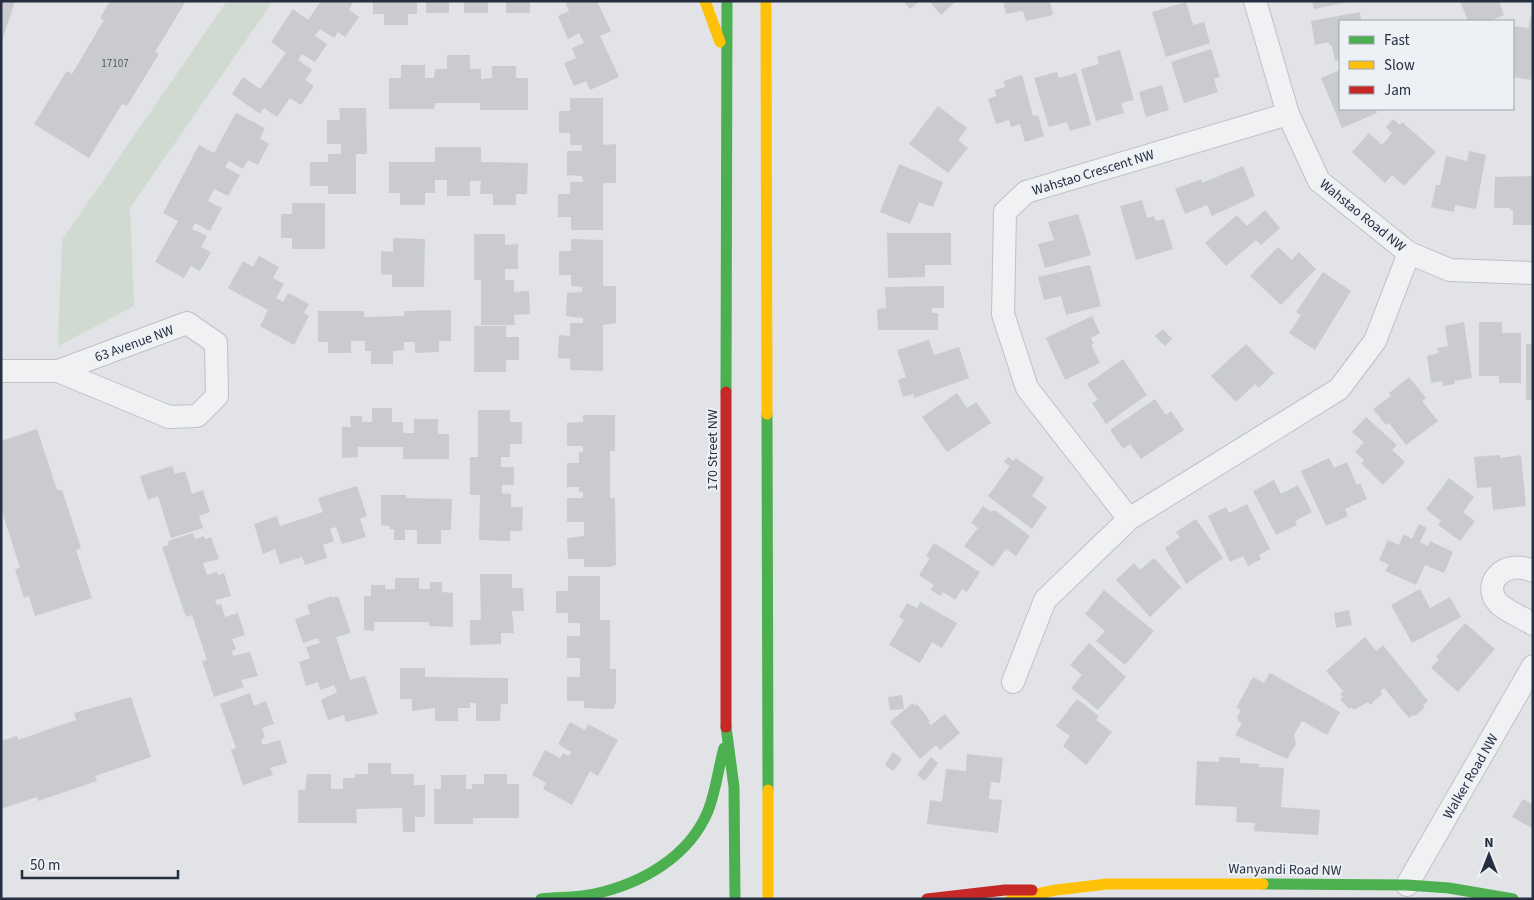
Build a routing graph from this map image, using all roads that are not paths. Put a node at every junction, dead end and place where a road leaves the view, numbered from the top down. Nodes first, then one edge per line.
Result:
1 (705, 1) edge
2 (727, 1) edge
3 (766, 1) edge
4 (1255, 1) edge
5 (727, 62) junction
6 (1288, 114) junction
7 (1409, 253) junction
8 (1533, 272) edge
9 (1, 371) edge
10 (58, 371) junction
11 (1129, 518) junction
12 (1533, 571) edge
13 (1533, 624) edge
14 (1533, 666) edge
15 (1013, 682) dead end
16 (726, 736) junction
17 (1407, 885) junction
18 (1056, 890) junction
19 (541, 899) edge
20 (735, 899) edge
21 (768, 899) edge
22 (927, 899) edge
23 (1012, 899) edge
24 (1513, 899) edge

1 - 5 main road
2 - 5 main road, 170 Street NW
3 - 21 main road
4 - 6 street, Wahstao Road NW
5 - 16 main road, 170 Street NW
6 - 7 street, Wahstao Road NW
6 - 11 street, Wahstao Crescent NW
7 - 8 street, Wahstao Road NW
7 - 11 street
9 - 10 street, 63 Avenue NW
10 - 10 street, 63 Avenue NW
11 - 15 street
12 - 13 street
14 - 17 street, Walker Road NW
16 - 19 main road
16 - 20 main road, 170 Street NW
17 - 18 main road, Wanyandi Road NW
17 - 24 main road, Wanyandi Road NW
18 - 22 main road, Wanyandi Road NW
18 - 23 main road, Wanyandi Road NW

